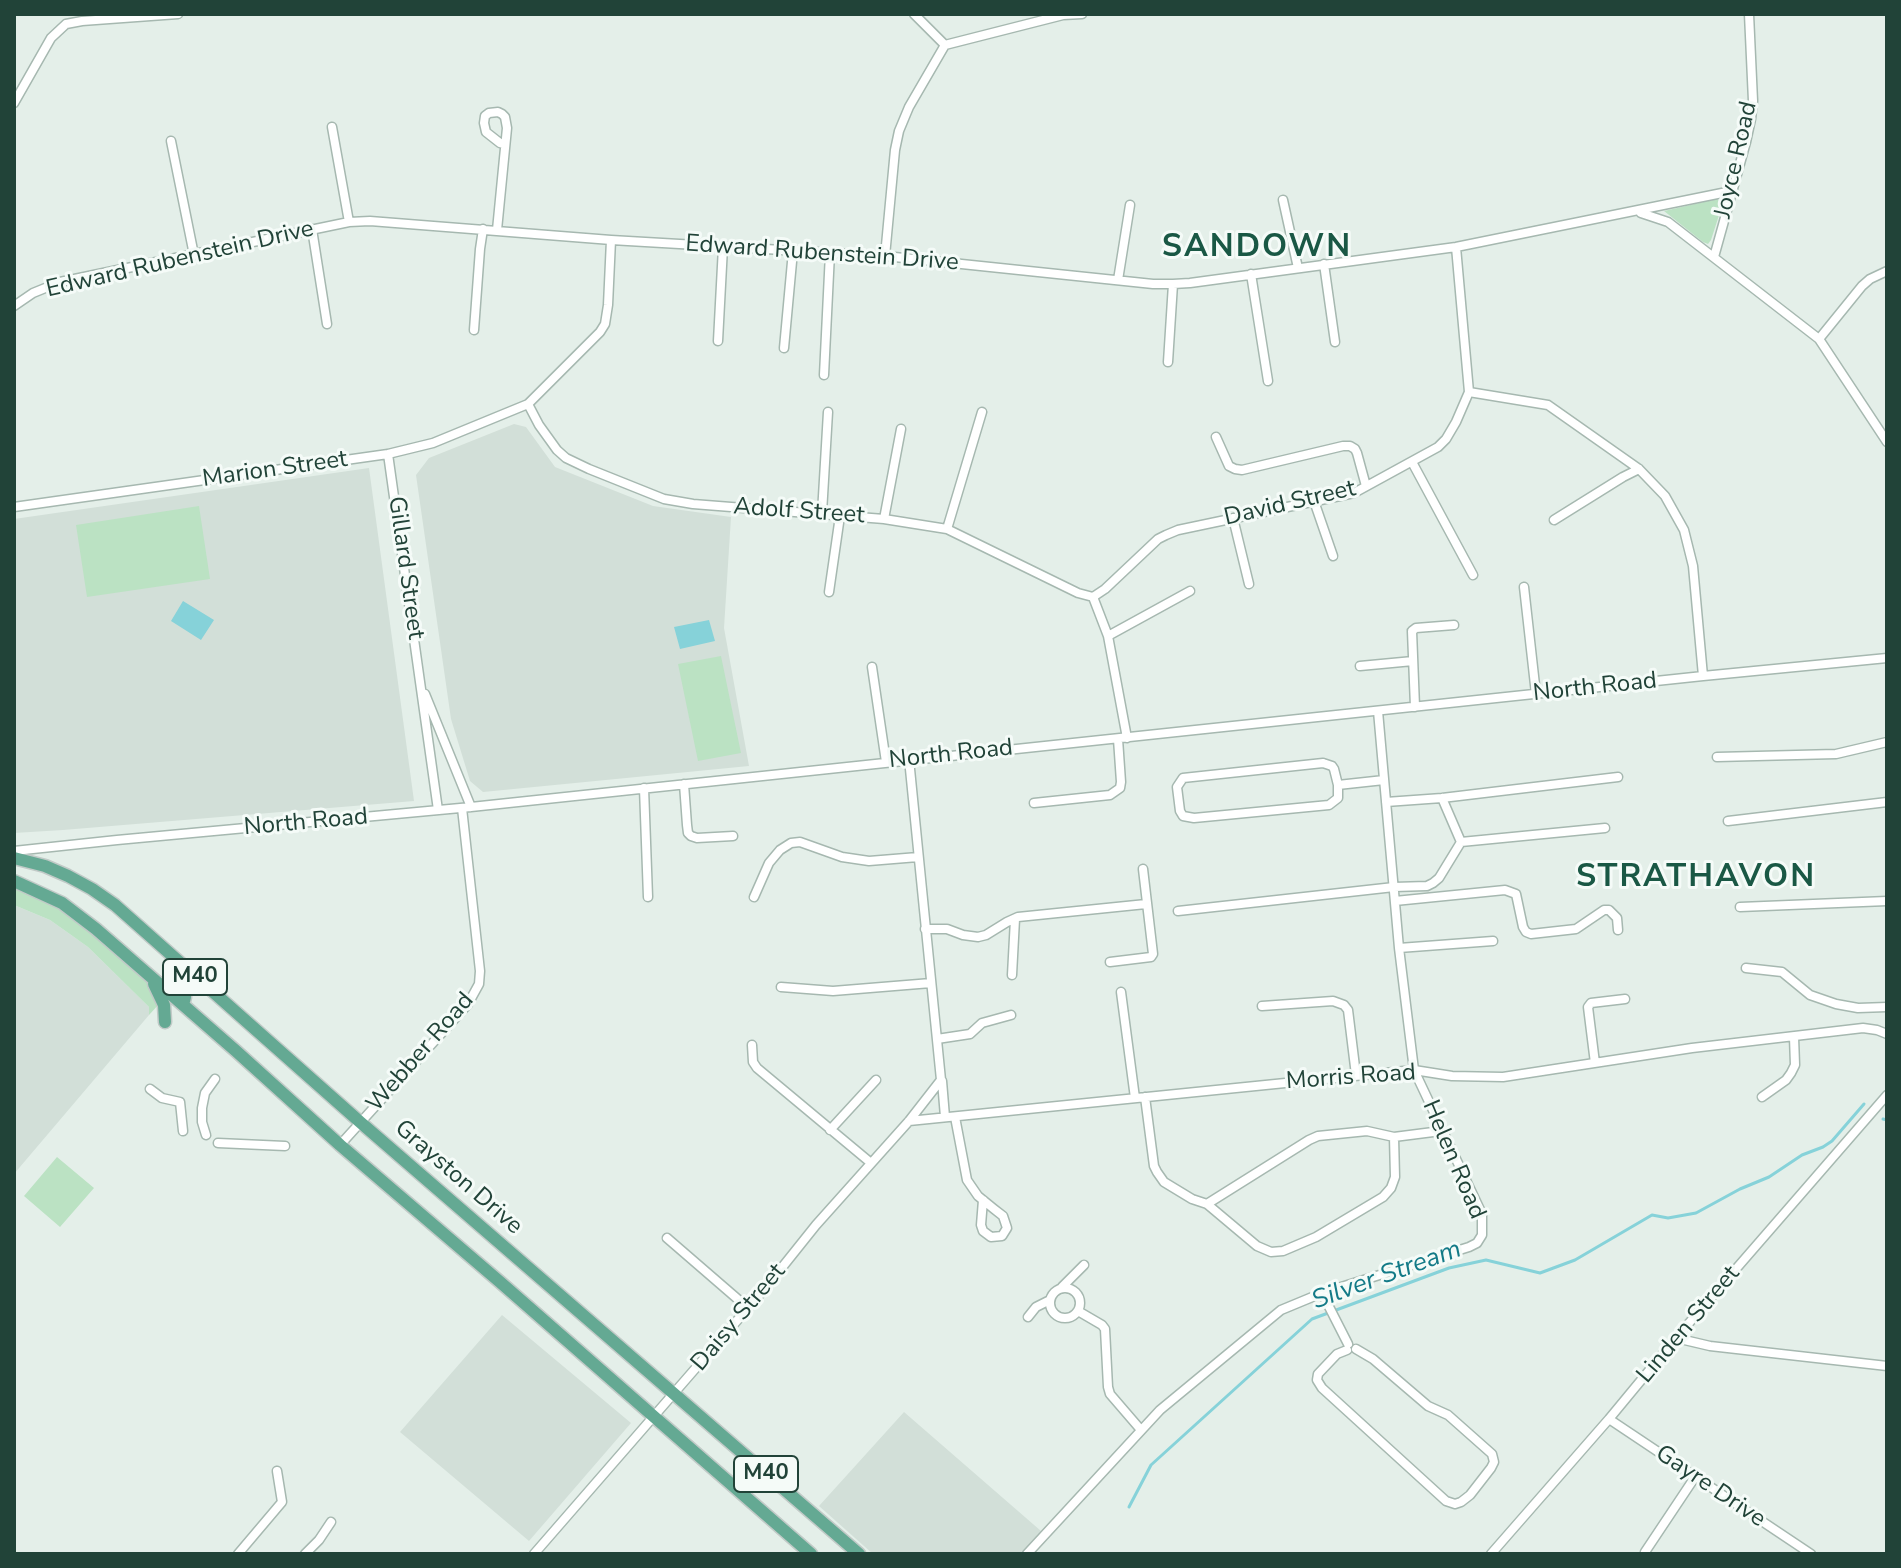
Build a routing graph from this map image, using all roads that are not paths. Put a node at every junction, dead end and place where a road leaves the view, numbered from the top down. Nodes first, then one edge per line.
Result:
1 (178, 14) edge
2 (914, 14) edge
3 (1082, 14) edge
4 (1749, 14) edge
5 (945, 45) junction
6 (14, 103) edge
7 (332, 127) dead end
8 (171, 141) dead end
9 (504, 144) dead end
10 (1732, 191) junction
11 (1283, 200) dead end
12 (1130, 205) dead end
13 (1636, 211) junction
14 (349, 222) junction
15 (312, 229) junction
16 (483, 229) junction
17 (497, 230) junction
18 (611, 240) junction
19 (723, 247) junction
20 (1456, 247) junction
21 (793, 251) junction
22 (830, 253) junction
23 (194, 255) junction
24 (885, 256) junction
25 (1714, 257) junction
26 (1324, 264) junction
27 (1298, 268) junction
28 (1887, 271) edge
29 (1251, 274) junction
30 (1118, 280) junction
31 (1173, 284) junction
32 (14, 306) edge
33 (327, 324) dead end
34 (474, 330) dead end
35 (1819, 339) junction
36 (718, 341) dead end
37 (1335, 342) dead end
38 (784, 348) dead end
39 (1168, 362) dead end
40 (824, 375) dead end
41 (1268, 381) dead end
42 (1469, 392) junction
43 (528, 404) junction
44 (828, 412) dead end
45 (982, 412) dead end
46 (901, 429) dead end
47 (1216, 437) dead end
48 (1887, 442) edge
49 (388, 454) junction
50 (1412, 462) junction
51 (1639, 469) junction
52 (1366, 486) junction
53 (1314, 501) junction
54 (14, 507) edge
55 (822, 513) junction
56 (840, 516) junction
57 (1233, 518) junction
58 (884, 519) junction
59 (1554, 520) dead end
60 (947, 529) junction
61 (1333, 556) dead end
62 (1473, 575) dead end
63 (1249, 584) dead end
64 (1524, 587) dead end
65 (1190, 591) dead end
66 (829, 592) dead end
67 (1093, 597) junction
68 (1454, 625) dead end
69 (1108, 636) junction
70 (1887, 658) edge
71 (1413, 661) junction
72 (1360, 666) dead end
73 (872, 667) dead end
74 (1703, 676) junction
75 (420, 682) junction
76 (1536, 694) junction
77 (1415, 707) junction
78 (1378, 711) junction
79 (1123, 738) junction
80 (1887, 742) edge
81 (1717, 757) dead end
82 (909, 759) junction
83 (886, 762) junction
84 (1618, 777) dead end
85 (1384, 780) junction
86 (684, 784) junction
87 (1338, 785) junction
88 (644, 788) junction
89 (1442, 798) junction
90 (1386, 802) junction
91 (1887, 802) edge
92 (1034, 803) dead end
93 (467, 808) junction
94 (438, 810) junction
95 (1728, 821) dead end
96 (1605, 828) dead end
97 (733, 836) dead end
98 (1461, 842) junction
99 (14, 851) edge
100 (918, 857) junction
101 (14, 858) edge
102 (1143, 869) dead end
103 (14, 881) edge
104 (1394, 887) junction
105 (648, 897) dead end
106 (754, 897) dead end
107 (1395, 901) junction
108 (1887, 901) edge
109 (1146, 904) junction
110 (1740, 907) dead end
111 (1178, 911) dead end
112 (1015, 919) junction
113 (925, 929) junction
114 (1618, 930) dead end
115 (1493, 941) dead end
116 (1399, 948) junction
117 (173, 957) junction
118 (1110, 962) dead end
119 (1746, 968) dead end
120 (148, 974) junction
121 (1012, 975) dead end
122 (931, 983) junction
123 (781, 987) dead end
124 (1121, 992) dead end
125 (1625, 999) dead end
126 (183, 1005) junction
127 (1262, 1006) dead end
128 (1887, 1007) edge
129 (1011, 1015) dead end
130 (165, 1022) dead end
131 (1887, 1034) edge
132 (1794, 1037) junction
133 (937, 1039) junction
134 (752, 1045) dead end
135 (1595, 1063) junction
136 (1414, 1070) junction
137 (1356, 1075) junction
138 (215, 1079) dead end
139 (876, 1080) dead end
140 (941, 1080) junction
141 (150, 1089) dead end
142 (1887, 1095) edge
143 (1762, 1097) dead end
144 (1140, 1098) junction
145 (950, 1117) junction
146 (909, 1121) junction
147 (360, 1122) junction
148 (830, 1130) junction
149 (183, 1131) dead end
150 (1441, 1131) junction
151 (206, 1135) dead end
152 (1394, 1137) junction
153 (218, 1143) dead end
154 (340, 1145) junction
155 (285, 1146) dead end
156 (871, 1163) junction
157 (983, 1200) dead end
158 (1207, 1204) junction
159 (667, 1238) dead end
160 (1084, 1265) dead end
161 (1061, 1288) junction
162 (1322, 1293) junction
163 (1050, 1300) junction
164 (748, 1308) junction
165 (1078, 1311) junction
166 (1028, 1317) dead end
167 (1676, 1338) junction
168 (1350, 1348) junction
169 (1887, 1366) edge
170 (674, 1395) junction
171 (653, 1416) junction
172 (1609, 1419) junction
173 (1141, 1430) junction
174 (277, 1471) dead end
175 (1695, 1477) junction
176 (331, 1522) dead end
177 (1645, 1552) edge
178 (238, 1554) edge
179 (305, 1554) edge
180 (534, 1554) edge
181 (811, 1554) edge
182 (859, 1554) edge
183 (1027, 1554) edge
184 (1491, 1554) edge
185 (1811, 1554) edge

1 - 6 street
2 - 5 street
3 - 5 street
4 - 10 street, Joyce Road
5 - 24 street
7 - 14 street
8 - 23 street
9 - 17 street
10 - 13 street, Edward Rubenstein Drive
10 - 25 street, Joyce Road
11 - 27 street
12 - 30 street
13 - 20 street, Edward Rubenstein Drive
13 - 25 street
14 - 15 street, Edward Rubenstein Drive
14 - 16 street, Edward Rubenstein Drive
15 - 23 street, Edward Rubenstein Drive
15 - 33 street
16 - 17 street, Edward Rubenstein Drive
16 - 34 street
17 - 18 street, Edward Rubenstein Drive
18 - 19 street, Edward Rubenstein Drive
18 - 43 street
19 - 21 street, Edward Rubenstein Drive
19 - 36 street
20 - 26 street, Edward Rubenstein Drive
20 - 42 street
21 - 22 street, Edward Rubenstein Drive
21 - 38 street
22 - 24 street, Edward Rubenstein Drive
22 - 40 street
23 - 32 street, Edward Rubenstein Drive
24 - 30 street, Edward Rubenstein Drive
25 - 35 street
26 - 27 street, Edward Rubenstein Drive
26 - 37 street
27 - 29 street, Edward Rubenstein Drive
28 - 35 street
29 - 31 street, Edward Rubenstein Drive
29 - 41 street
30 - 31 street, Edward Rubenstein Drive
31 - 39 street
35 - 48 street
42 - 50 street, David Street
42 - 51 street
43 - 49 street, Marion Street
43 - 55 street, Adolf Street
44 - 55 street
45 - 60 street
46 - 58 street
47 - 52 street
49 - 54 street, Marion Street
49 - 75 street, Gillard Street
50 - 52 street, David Street
50 - 62 street
51 - 59 street
51 - 74 street
52 - 53 street, David Street
53 - 57 street, David Street
53 - 61 street
55 - 56 street, Adolf Street
56 - 58 street, Adolf Street
56 - 66 street
57 - 63 street
57 - 67 street, David Street
58 - 60 street, Adolf Street
60 - 67 street, Adolf Street
64 - 76 street
65 - 69 street
67 - 69 street
68 - 71 street
69 - 79 street
70 - 74 street, North Road
71 - 72 street
71 - 77 street
73 - 83 street
74 - 76 street, North Road
75 - 93 street, Gillard Street
75 - 94 street, Gillard Street
76 - 77 street, North Road
77 - 78 street, North Road
78 - 79 street, North Road
78 - 85 street, Helen Road
79 - 82 street, North Road
79 - 92 street
80 - 81 street
82 - 83 street, North Road
82 - 100 street
83 - 86 street, North Road
84 - 89 street
85 - 87 street
85 - 90 street, Helen Road
86 - 88 street, North Road
86 - 97 street
87 - 87 street
88 - 93 street, North Road
88 - 105 street
89 - 90 street
89 - 98 street
90 - 104 street, Helen Road
91 - 95 street
93 - 94 street, North Road
93 - 147 street, Webber Road
94 - 99 street, North Road
96 - 98 street
98 - 104 street
100 - 106 street
100 - 113 street
101 - 117 main road, Grayston Drive / M40
102 - 109 street
103 - 120 main road, M40
104 - 107 street, Helen Road
104 - 111 street
107 - 114 street
107 - 116 street, Helen Road
108 - 110 street
109 - 112 street
109 - 118 street
112 - 113 street
112 - 121 street
113 - 122 street
115 - 116 street
116 - 136 street, Helen Road
117 - 126 main road
117 - 147 main road, Grayston Drive / M40
119 - 128 street
120 - 126 main road, M40
120 - 130 main road
122 - 123 street
122 - 133 street
124 - 144 street
125 - 135 street
126 - 154 main road, M40
127 - 137 street
129 - 133 street
131 - 132 street, Morris Road
132 - 135 street, Morris Road
132 - 143 street
133 - 140 street
134 - 148 street
135 - 136 street, Morris Road
136 - 137 street, Morris Road
136 - 150 street, Helen Road
137 - 144 street, Morris Road
138 - 151 street
139 - 148 street
140 - 145 street
140 - 146 street, Daisy Street
141 - 149 street
142 - 167 street, Linden Street
144 - 145 street, Morris Road
144 - 158 street
145 - 146 street, Morris Road
145 - 157 street
146 - 156 street, Daisy Street
147 - 154 street, Webber Road
147 - 170 main road, Grayston Drive / M40
148 - 156 street
150 - 152 street
150 - 162 street, Helen Road
152 - 158 street
152 - 158 street
153 - 155 street
154 - 171 main road, M40
156 - 164 street, Daisy Street
159 - 164 street
160 - 161 street
161 - 163 street
161 - 165 street
162 - 168 street
162 - 173 street, Helen Road
163 - 165 street
163 - 166 street
164 - 170 street, Daisy Street
165 - 173 street
167 - 169 street
167 - 172 street, Linden Street
168 - 168 street
170 - 171 street, Daisy Street
170 - 182 main road, Grayston Drive / M40
171 - 180 street, Daisy Street
171 - 181 main road, M40
172 - 175 street, Gayre Drive
172 - 184 street, Linden Street
173 - 183 street, Helen Road
174 - 178 street
175 - 177 street
175 - 185 street, Gayre Drive
176 - 179 street

